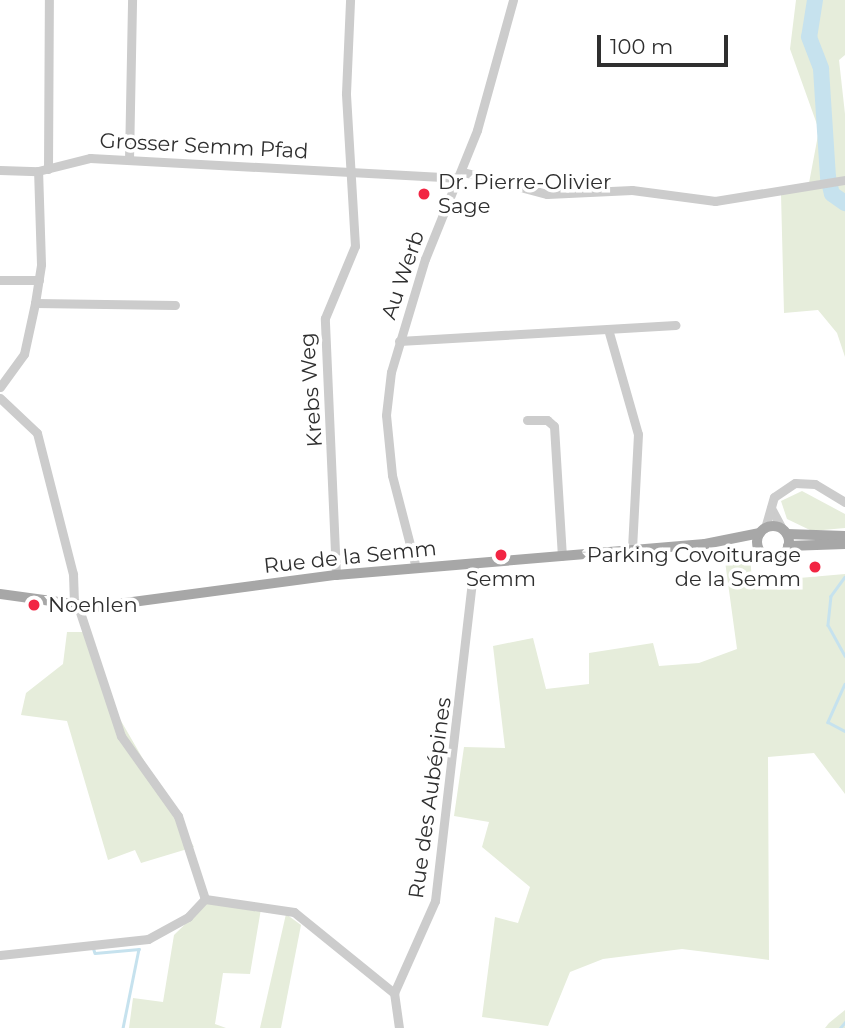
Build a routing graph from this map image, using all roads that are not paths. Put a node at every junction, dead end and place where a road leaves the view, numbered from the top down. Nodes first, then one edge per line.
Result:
1 (49, 0) edge
2 (132, 0) edge
3 (350, 0) edge
4 (513, 0) edge
5 (130, 160) junction
6 (351, 168) junction
7 (0, 170) edge
8 (43, 170) junction
9 (461, 175) junction
10 (842, 181) edge
11 (0, 280) edge
12 (39, 280) junction
13 (35, 303) junction
14 (175, 305) dead end
15 (676, 325) dead end
16 (608, 329) junction
17 (399, 341) junction
18 (0, 387) edge
19 (0, 398) edge
20 (527, 420) dead end
21 (845, 502) edge
22 (771, 508) junction
23 (762, 530) junction
24 (786, 536) junction
25 (845, 536) edge
26 (705, 544) junction
27 (845, 544) edge
28 (758, 548) junction
29 (632, 550) junction
30 (562, 556) junction
31 (474, 564) junction
32 (416, 568) junction
33 (336, 575) junction
34 (0, 594) edge
35 (76, 606) junction
36 (205, 899) junction
37 (0, 955) edge
38 (394, 993) junction
39 (399, 1028) edge

1 - 8 street
2 - 5 street
3 - 6 street, Krebs Weg
4 - 9 street, Au Werb
5 - 6 street, Grosser Semm Pfad
5 - 8 street, Grosser Semm Pfad
6 - 9 street, Grosser Semm Pfad
6 - 33 street, Krebs Weg
7 - 8 street, Grosser Semm Pfad
8 - 12 street
9 - 10 street, Grosser Semm Pfad
9 - 17 street, Au Werb
11 - 12 street
12 - 13 street
13 - 14 street
13 - 18 street
15 - 16 street
16 - 17 street
16 - 29 street
17 - 32 street, Au Werb
19 - 35 street
20 - 30 street
21 - 22 street
22 - 23 street
22 - 24 street
23 - 24 main road, Rue de la Semm
23 - 26 main road, Rue de la Semm
23 - 28 main road
24 - 25 main road
24 - 27 main road
24 - 28 main road, Rue de la Semm
26 - 28 main road, Rue de la Semm
26 - 29 main road, Rue de la Semm
29 - 30 main road, Rue de la Semm
30 - 31 main road, Rue de la Semm
31 - 32 main road, Rue de la Semm
31 - 38 street, Rue des Aubépines
32 - 33 main road, Rue de la Semm
33 - 35 main road, Rue de la Semm
34 - 35 main road, Rue de la Semm
35 - 36 street
36 - 37 street
36 - 38 street
38 - 39 street

